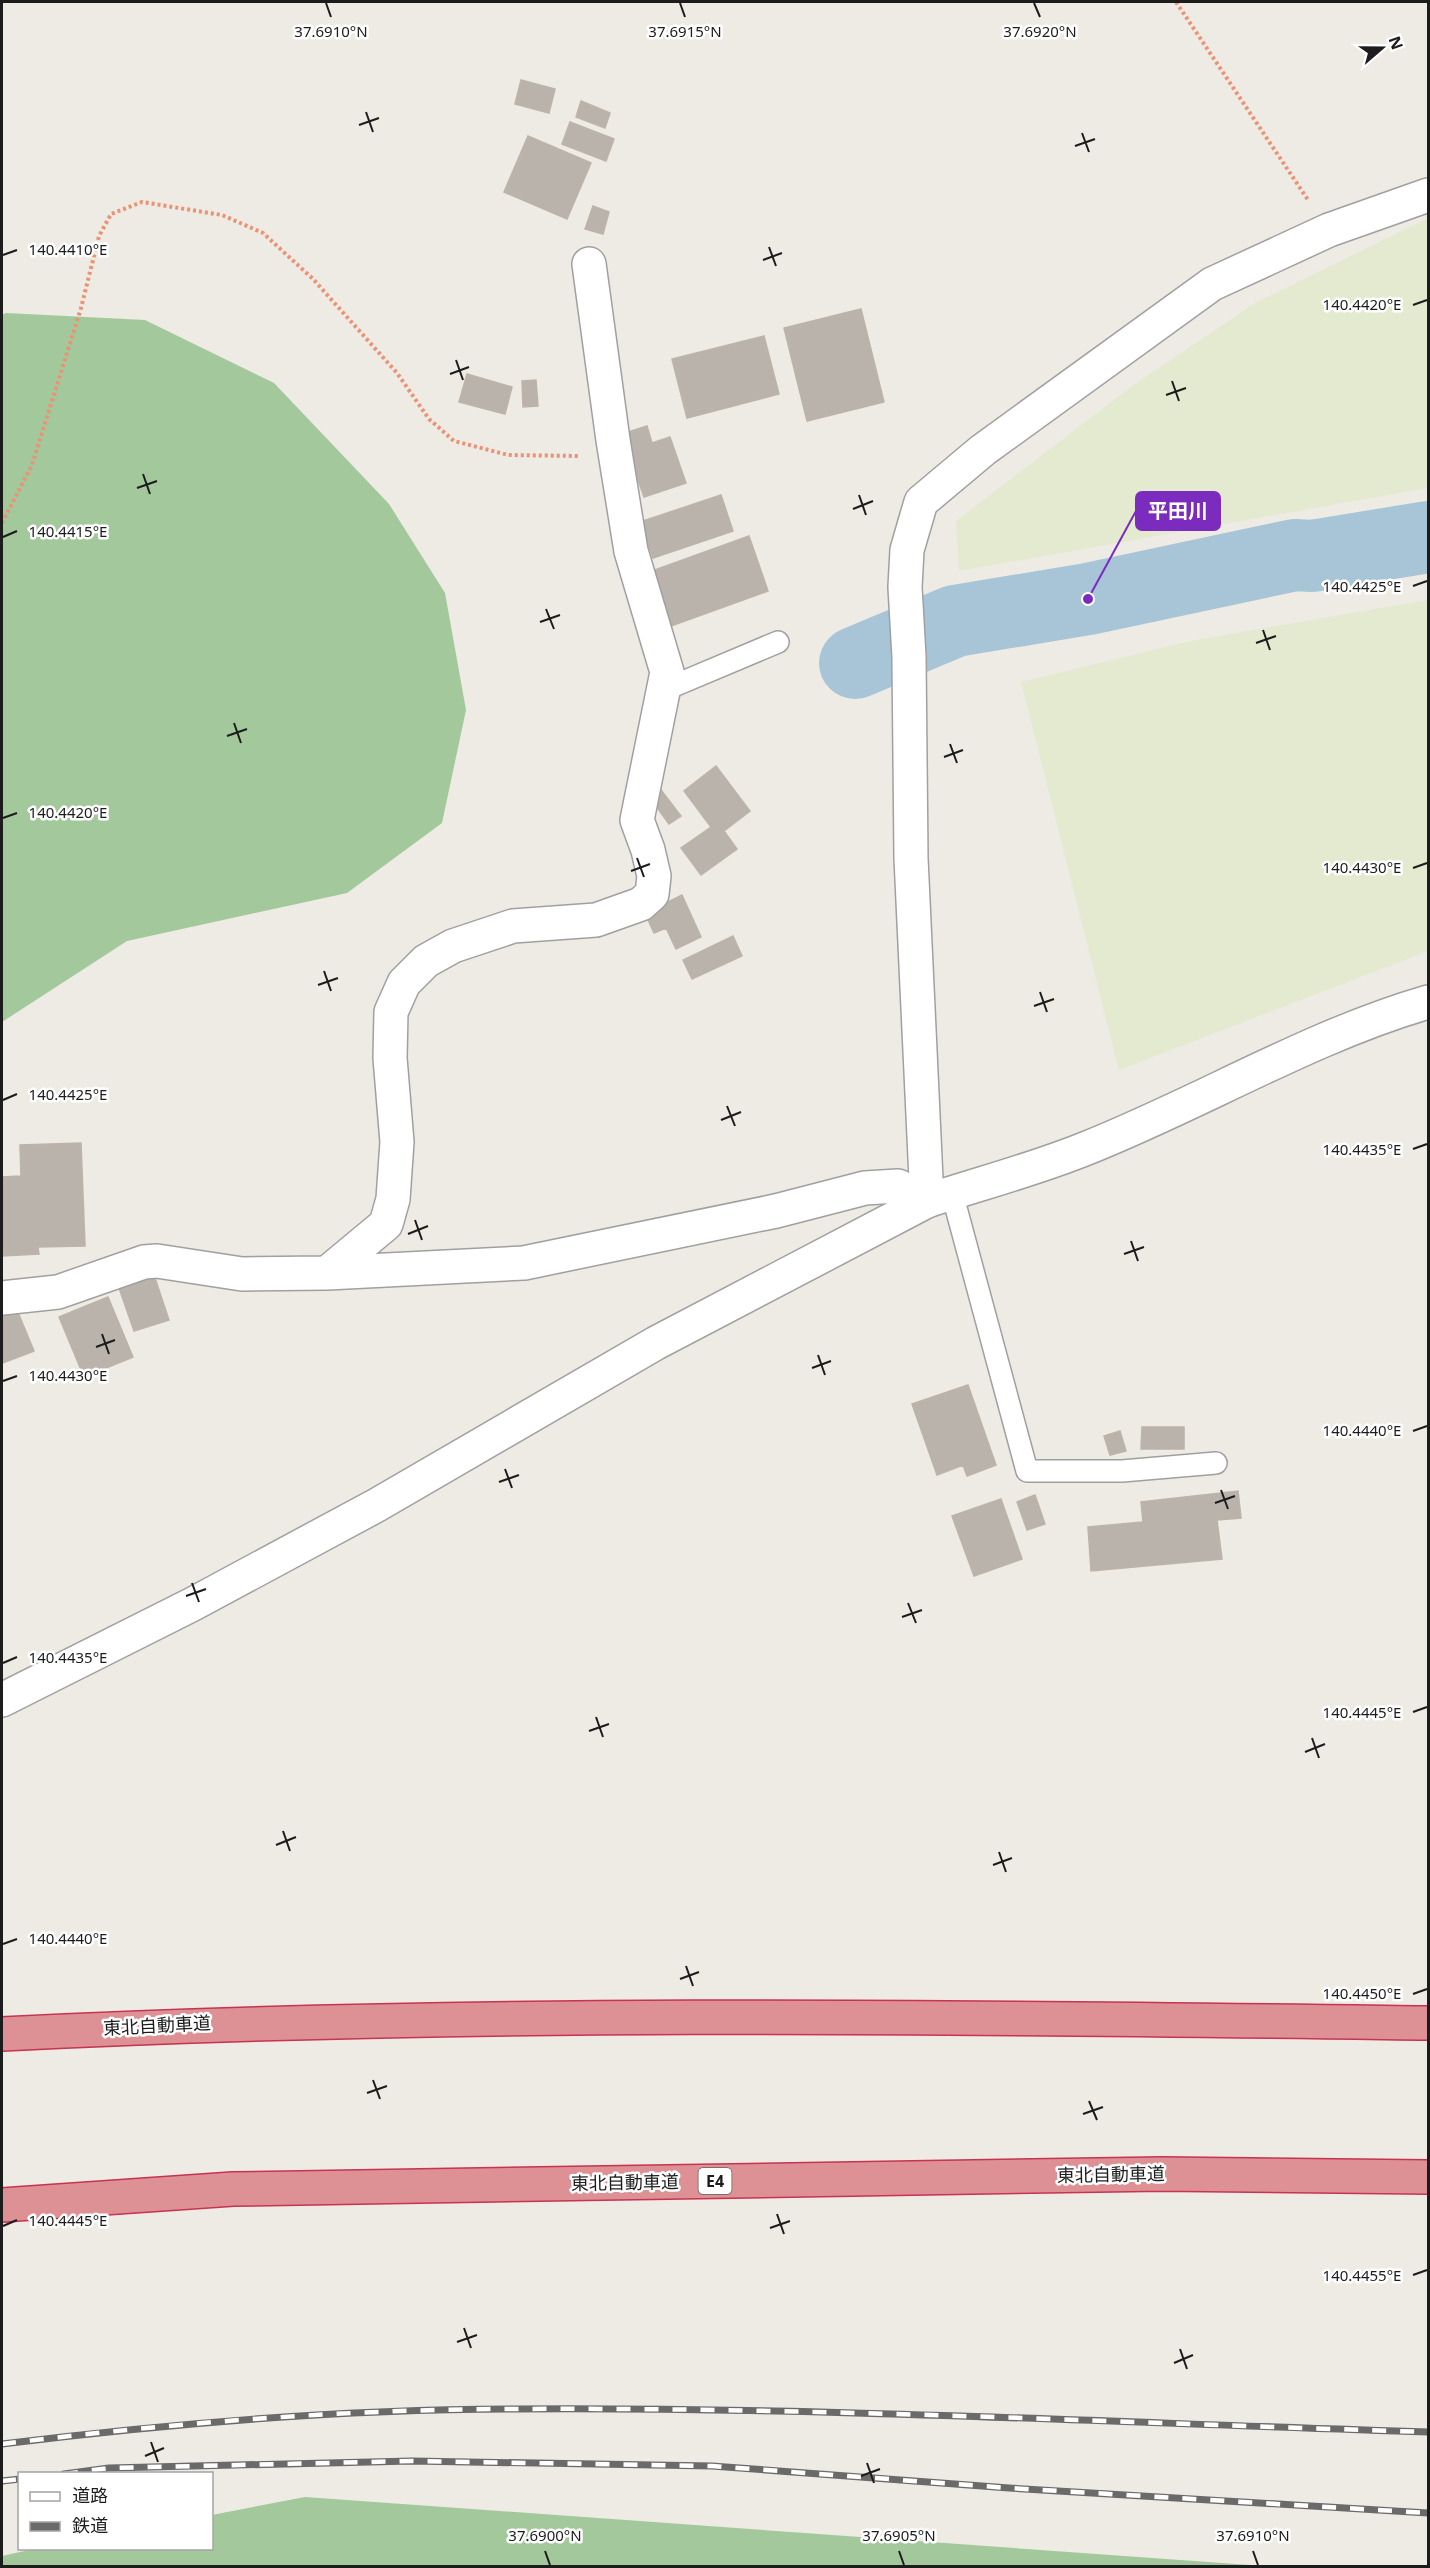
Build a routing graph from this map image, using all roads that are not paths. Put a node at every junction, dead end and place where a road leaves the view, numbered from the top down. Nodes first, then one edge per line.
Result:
1 (1428, 195) edge
2 (589, 264) dead end
3 (778, 642) dead end
4 (664, 690) junction
5 (1428, 1002) edge
6 (939, 1197) junction
7 (327, 1273) junction
8 (2, 1298) edge
9 (1216, 1463) dead end
10 (2, 1700) edge
11 (1428, 2023) edge
12 (2, 2034) edge
13 (1428, 2177) edge
14 (2, 2205) edge

1 - 6 street
2 - 4 street
3 - 4 lane
4 - 7 street
5 - 6 street
6 - 7 street
6 - 9 lane
6 - 10 street
7 - 8 street
11 - 12 highway, 東北自動車道
13 - 14 highway, 東北自動車道 / E4

